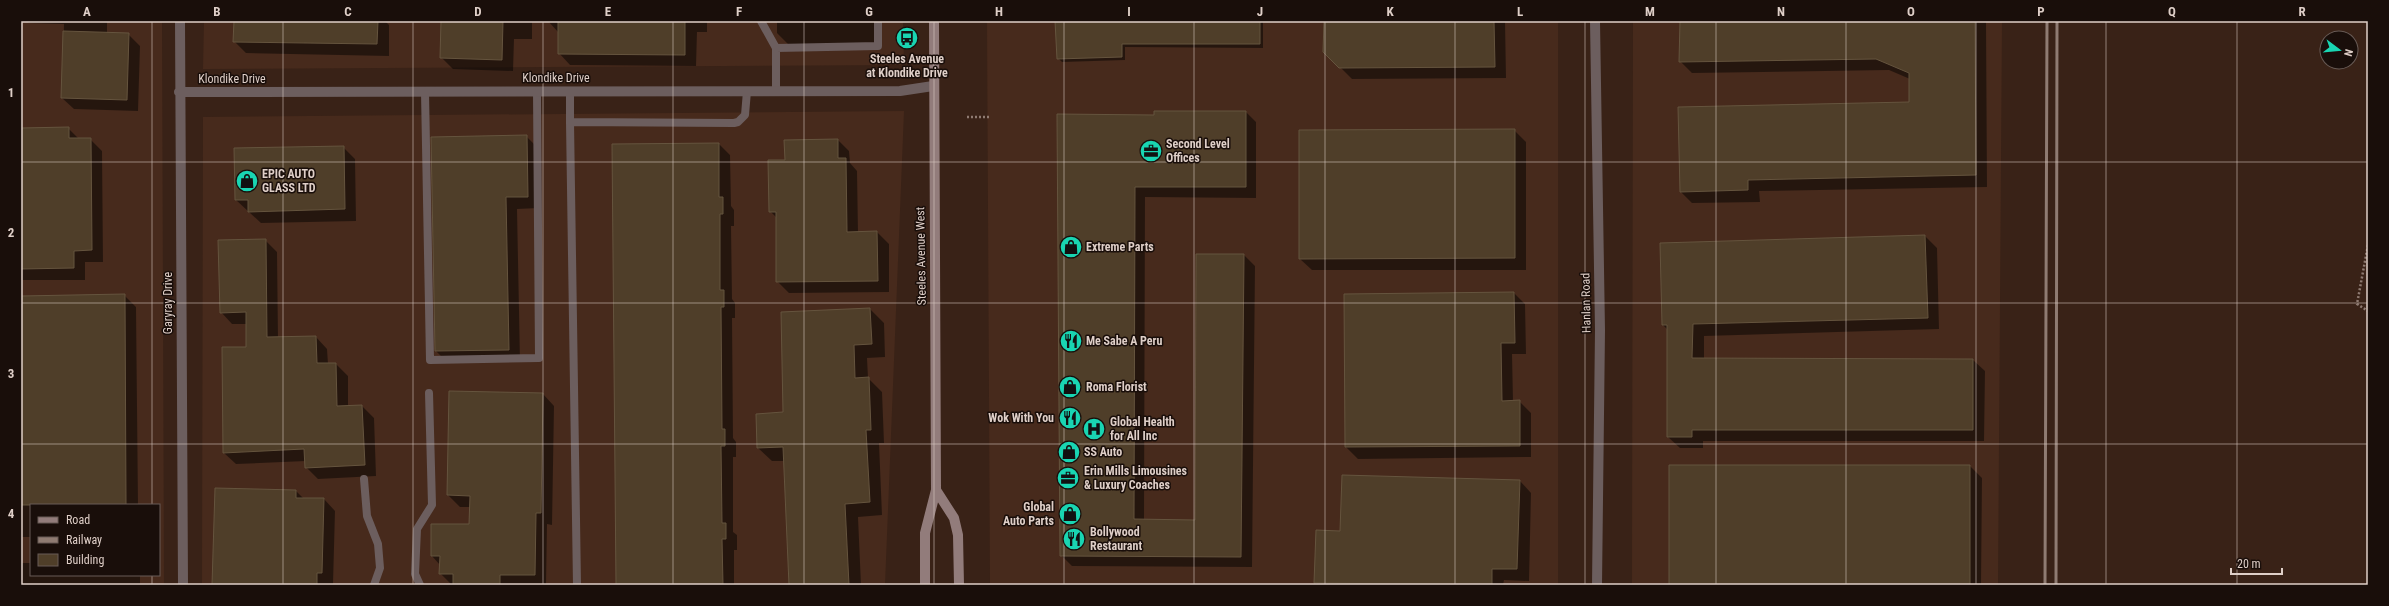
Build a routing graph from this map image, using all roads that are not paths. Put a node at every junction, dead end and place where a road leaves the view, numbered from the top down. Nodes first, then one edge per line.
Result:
1 (180, 21) edge
2 (761, 21) edge
3 (878, 21) edge
4 (934, 21) edge
5 (1595, 21) edge
6 (776, 48) junction
7 (933, 86) junction
8 (747, 91) junction
9 (776, 91) junction
10 (179, 92) junction
11 (425, 92) junction
12 (537, 92) junction
13 (570, 92) junction
14 (570, 122) junction
15 (429, 393) dead end
16 (364, 479) dead end
17 (936, 490) junction
18 (184, 585) edge
19 (374, 585) edge
20 (420, 585) edge
21 (577, 585) edge
22 (925, 585) edge
23 (959, 585) edge
24 (1597, 585) edge

1 - 10 street, Garyray Drive
2 - 6 lane
3 - 6 lane
4 - 7 main road, Steeles Avenue West
5 - 24 street, Hanlan Road
6 - 9 lane
7 - 9 street, Klondike Drive
7 - 17 main road, Steeles Avenue West
8 - 9 street, Klondike Drive
8 - 13 street, Klondike Drive
8 - 14 lane
10 - 11 street, Klondike Drive
10 - 18 street, Garyray Drive
11 - 12 street, Klondike Drive
11 - 12 lane
12 - 13 street, Klondike Drive
13 - 14 lane
14 - 21 lane
15 - 20 lane
16 - 19 lane
17 - 22 main road, Steeles Avenue West
17 - 23 main road

